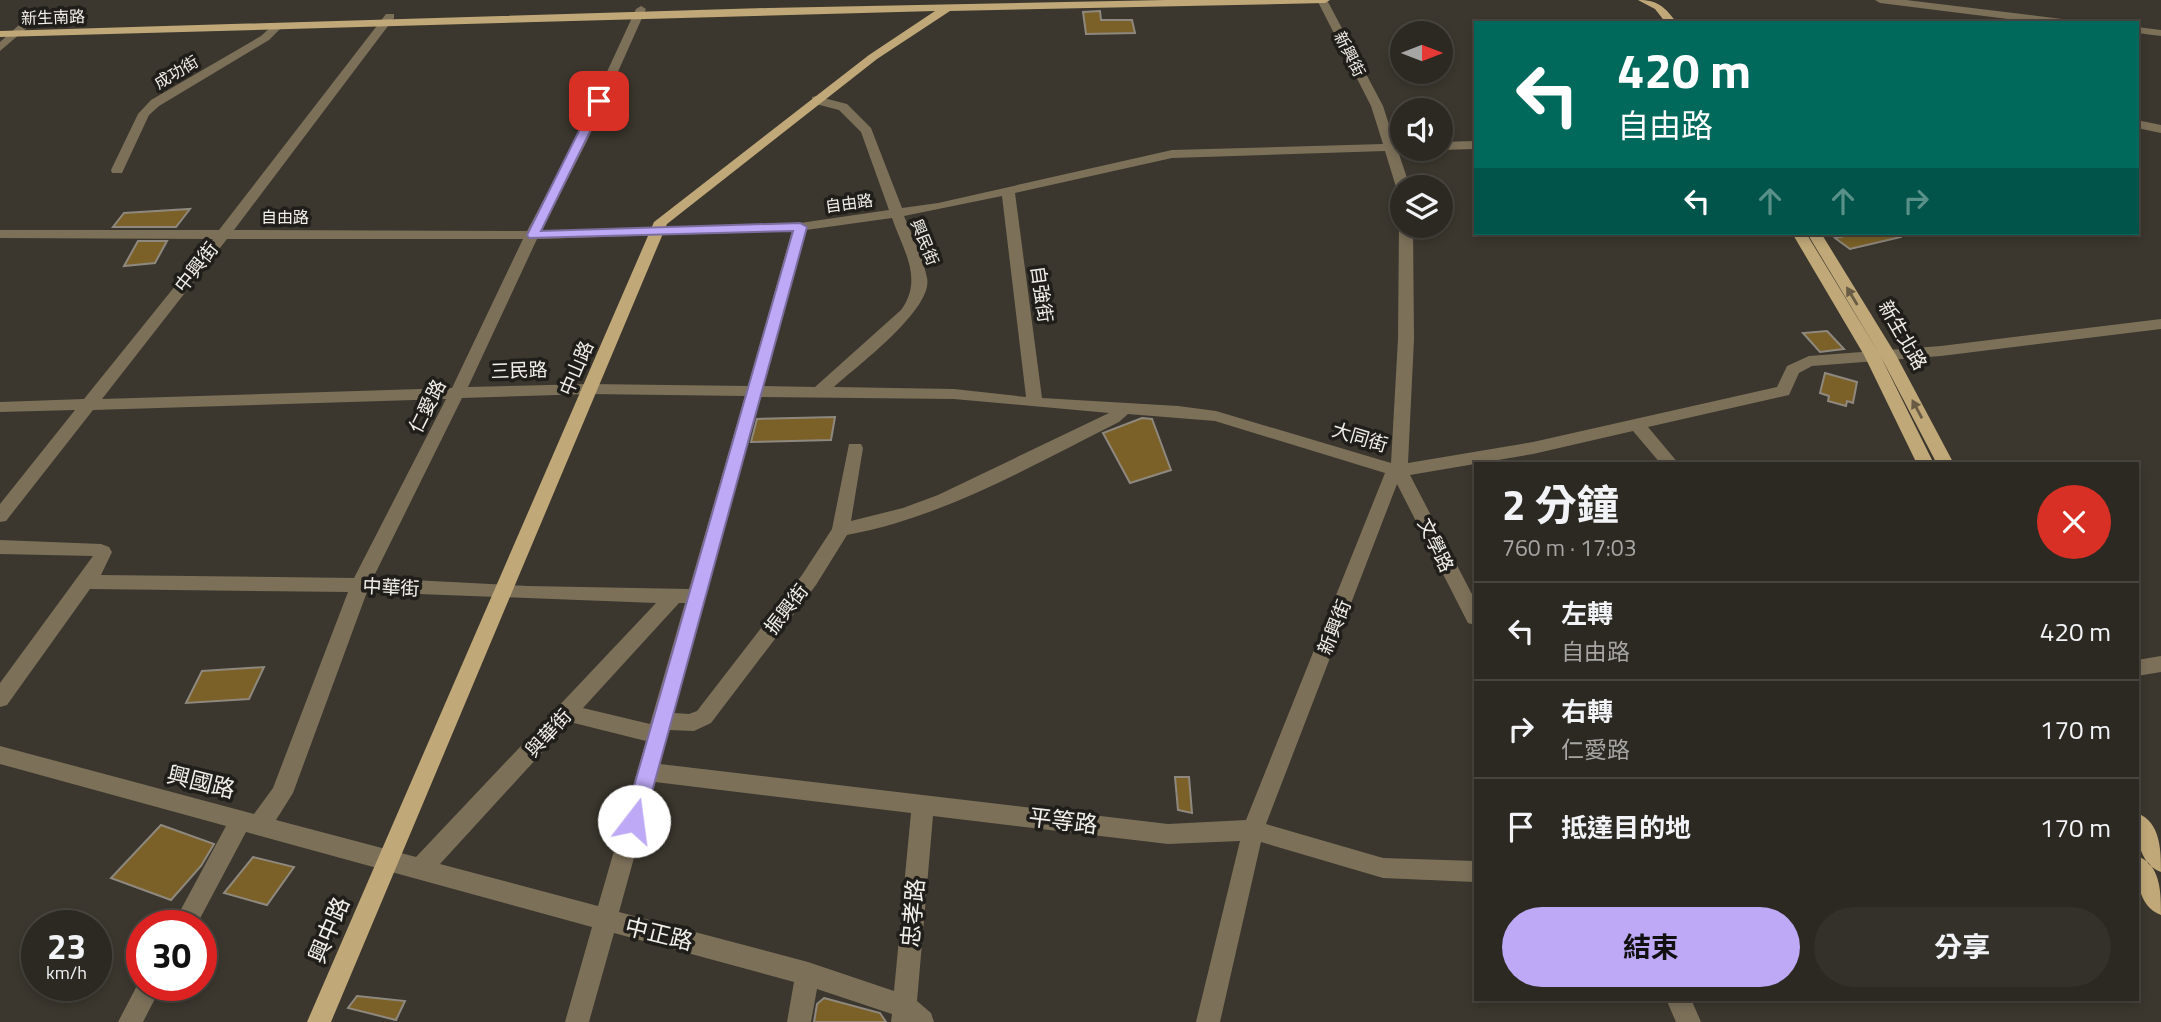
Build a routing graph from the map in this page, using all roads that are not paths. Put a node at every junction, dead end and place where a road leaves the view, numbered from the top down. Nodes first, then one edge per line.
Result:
1 (885, 0) edge
2 (1072, 0) edge
3 (1085, 0) edge
4 (1323, 0) edge
5 (1643, 0) edge
6 (1658, 0) edge
7 (1881, 0) edge
8 (950, 2) edge
9 (868, 7) junction
10 (1006, 7) junction
11 (640, 12) junction
12 (388, 19) junction
13 (1670, 21) edge
14 (1682, 21) edge
15 (2054, 21) edge
16 (278, 26) junction
17 (0, 28) edge
18 (20, 30) junction
19 (2139, 30) edge
20 (910, 31) junction
21 (2161, 33) edge
22 (0, 34) edge
23 (0, 48) edge
24 (816, 100) junction
25 (2139, 124) edge
26 (2161, 129) edge
27 (1390, 133) edge
28 (1474, 145) edge
29 (1453, 146) edge
30 (1390, 147) edge
31 (117, 170) dead end
32 (1008, 189) junction
33 (895, 215) junction
34 (800, 227) junction
35 (0, 234) edge
36 (221, 234) junction
37 (655, 234) junction
38 (533, 235) junction
39 (1799, 235) edge
40 (1815, 235) edge
41 (1406, 238) edge
42 (2161, 324) edge
43 (1880, 355) junction
44 (589, 389) junction
45 (754, 390) junction
46 (821, 390) junction
47 (457, 393) junction
48 (1035, 403) junction
49 (89, 404) junction
50 (0, 407) edge
51 (1122, 410) junction
52 (1637, 425) junction
53 (855, 448) dead end
54 (1669, 462) edge
55 (1925, 462) edge
56 (1944, 462) edge
57 (1399, 471) junction
58 (0, 516) edge
59 (841, 530) junction
60 (0, 547) edge
61 (86, 582) junction
62 (360, 585) junction
63 (504, 592) junction
64 (674, 596) junction
65 (696, 596) junction
66 (1474, 616) edge
67 (2161, 664) edge
68 (2139, 668) edge
69 (0, 699) edge
70 (568, 713) junction
71 (660, 727) junction
72 (0, 755) edge
73 (647, 772) junction
74 (923, 804) junction
75 (250, 822) junction
76 (1253, 830) junction
77 (2139, 830) edge
78 (388, 859) junction
79 (2161, 862) edge
80 (421, 868) junction
81 (2139, 869) edge
82 (1474, 872) edge
83 (2161, 905) edge
84 (193, 910) edge
85 (605, 920) junction
86 (808, 974) junction
87 (141, 1001) edge
88 (1679, 1001) edge
89 (910, 1017) edge
90 (130, 1022) edge
91 (319, 1022) edge
92 (577, 1022) edge
93 (799, 1022) edge
94 (1208, 1022) edge
95 (1689, 1022) edge

1 - 9 main road
2 - 3 main road
2 - 8 main road
4 - 10 main road
4 - 27 street, 新興街
5 - 13 main road
6 - 14 main road
7 - 15 street
8 - 9 main road, 新生南路
8 - 10 main road
8 - 20 main road, 中山路
9 - 11 main road, 新生南路
9 - 20 main road
10 - 20 main road
11 - 12 main road, 新生南路
11 - 38 street, 仁愛路
12 - 16 main road, 新生南路
12 - 18 main road, 新生南路
12 - 36 street, 中興街
16 - 18 main road, 新生南路
16 - 31 street, 成功街
17 - 18 main road, 新生南路
18 - 22 main road, 新生南路
18 - 23 street
19 - 21 street
20 - 24 main road, 中山路
24 - 33 street, 興民街
24 - 37 main road, 中山路
25 - 26 street
28 - 29 street
30 - 32 street, 自由路
32 - 33 street, 自由路
32 - 48 street, 自強街
33 - 34 street, 自由路
33 - 46 street, 興民街
34 - 37 street, 自由路
34 - 45 street
35 - 36 street, 自由路
36 - 38 street, 自由路
36 - 49 street, 中興街
37 - 38 street, 自由路
37 - 44 main road, 中山路
38 - 47 street, 仁愛路
39 - 43 main road, 新生北路
43 -> 40 main road, 新生北路
41 - 57 street, 新興街
42 - 43 street
43 - 52 street, 大同街
43 - 55 main road, 新生北路
56 -> 43 main road, 新生北路
44 - 45 street, 三民路
44 - 47 street, 三民路
44 - 63 main road, 中山路
45 - 46 street, 三民路
45 - 65 street
46 - 48 street, 三民路
47 - 49 street, 三民路
47 - 62 street, 仁愛路
48 - 51 street, 三民路
49 - 50 street, 三民路
49 - 58 street, 中興街
51 - 57 street, 大同街
51 - 59 street
52 - 54 street
52 - 57 street, 大同街
53 - 59 street, 振興街
57 - 66 street, 文學路
57 - 76 street, 新興街
59 - 71 street, 振興街
60 - 61 street
61 - 62 street, 中華街
61 - 69 street
62 - 63 street, 中華街
62 - 75 street, 仁愛路
63 - 64 street, 中華街
63 - 78 main road, 中山路
64 - 65 street, 中華街
64 - 70 street, 與華街
65 - 71 street
67 - 68 street
70 - 71 street, 振興街
70 - 80 street, 與華街
71 - 73 street
72 - 75 street, 興國路
73 - 74 street, 平等路
73 - 85 street
74 - 76 street, 平等路
74 - 89 street, 忠孝路
75 - 78 street, 興國路
75 - 84 street, 仁愛路
76 - 82 street, 平等路
76 - 94 street, 新興街
77 - 79 main road
78 - 80 street, 中正路
78 - 91 main road, 興中路
80 - 85 street, 中正路
81 - 83 main road
85 - 86 street, 中正路
85 - 92 street
86 - 89 street, 中正路
86 - 93 street
87 - 90 street
88 - 95 street

